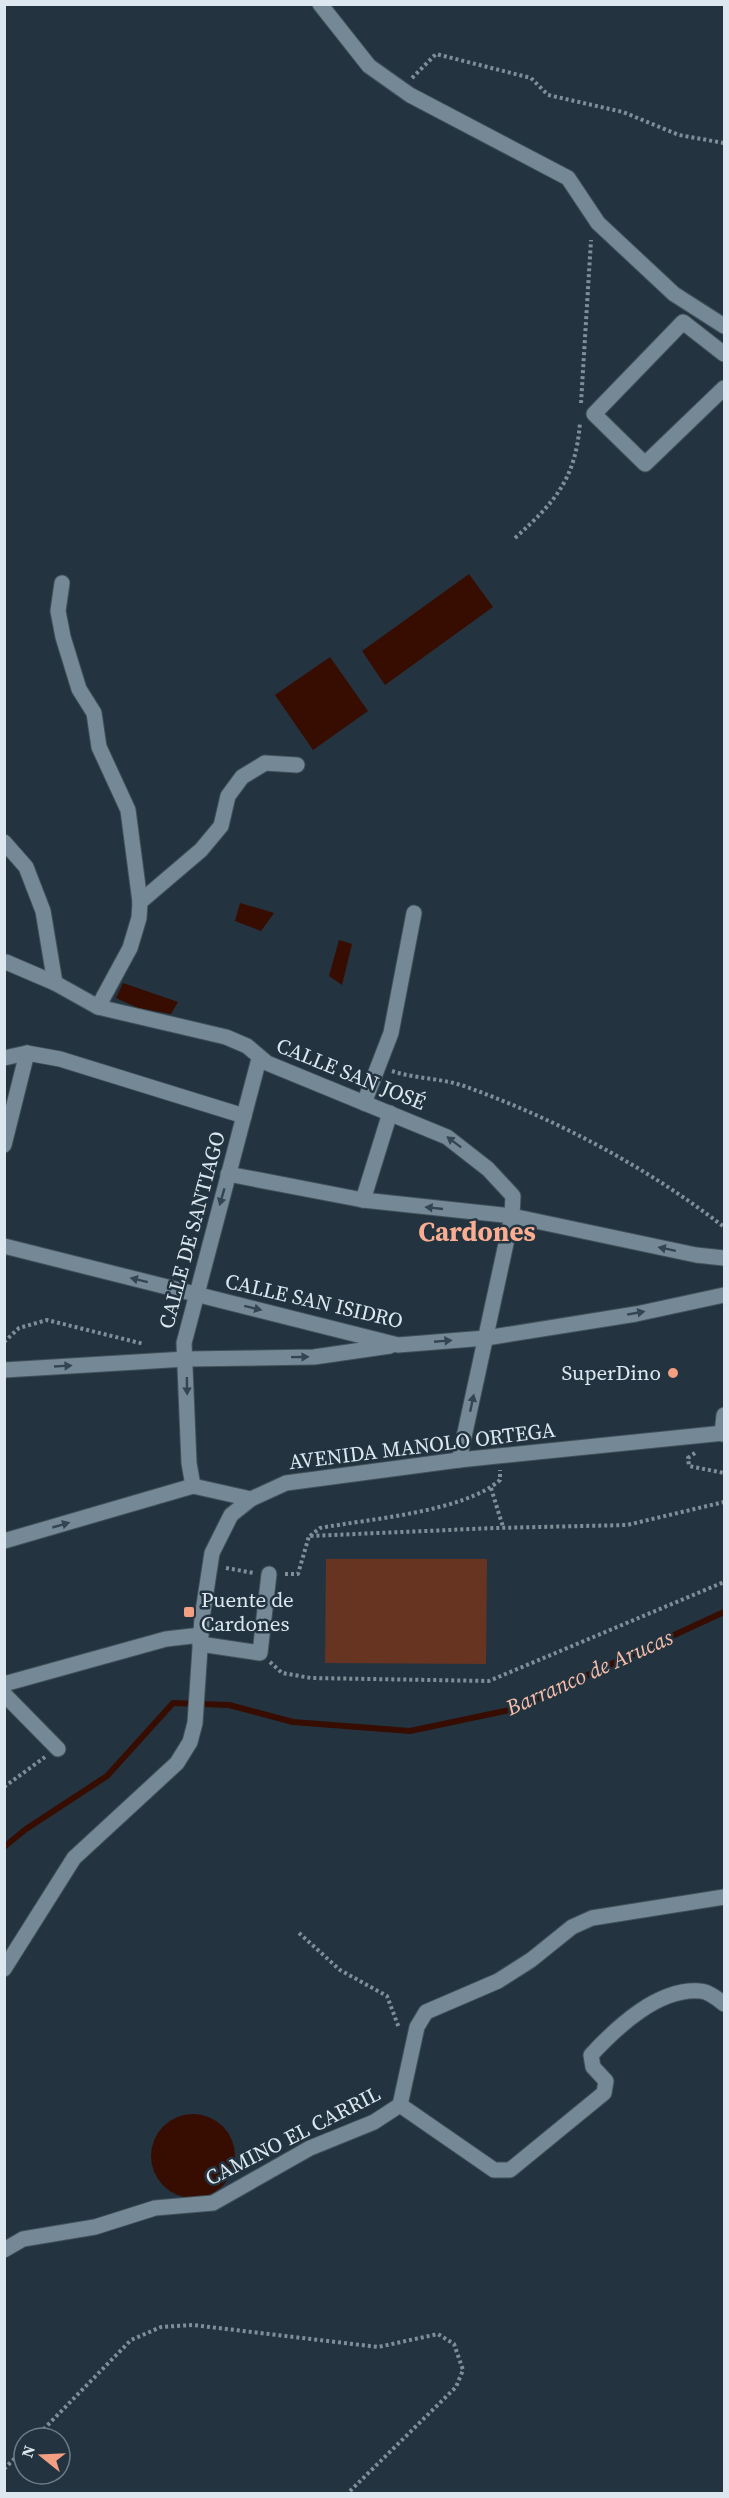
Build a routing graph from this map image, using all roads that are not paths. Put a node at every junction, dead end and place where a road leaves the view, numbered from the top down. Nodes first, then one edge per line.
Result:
1 (320, 4) edge
2 (724, 326) edge
3 (724, 354) edge
4 (724, 388) edge
5 (62, 583) dead end
6 (297, 765) dead end
7 (4, 842) edge
8 (140, 902) junction
9 (414, 914) dead end
10 (6, 962) edge
11 (55, 983) junction
12 (98, 1007) junction
13 (27, 1053) junction
14 (4, 1058) edge
15 (260, 1059) junction
16 (364, 1102) junction
17 (390, 1113) junction
18 (244, 1116) junction
19 (4, 1145) edge
20 (228, 1174) junction
21 (363, 1200) junction
22 (512, 1216) junction
23 (4, 1246) edge
24 (724, 1258) edge
25 (196, 1294) junction
26 (724, 1295) edge
27 (486, 1338) junction
28 (398, 1345) junction
29 (186, 1359) junction
30 (4, 1370) edge
31 (724, 1415) edge
32 (723, 1434) edge
33 (459, 1461) junction
34 (193, 1486) junction
35 (251, 1499) junction
36 (4, 1542) edge
37 (268, 1574) road end
38 (200, 1639) junction
39 (4, 1684) edge
40 (4, 1694) edge
41 (58, 1749) road end
42 (724, 1897) edge
43 (4, 1969) edge
44 (724, 2004) edge
45 (400, 2105) junction
46 (4, 2250) edge

1 - 2 street
3 - 4 street
5 - 8 street
6 - 8 street
7 - 11 street
8 - 12 street
9 - 16 street
10 - 11 street, CALLE SAN JOSÉ
11 - 12 street, CALLE SAN JOSÉ
12 - 15 street, CALLE SAN JOSÉ
13 - 14 street
13 - 18 street
13 - 19 street
15 - 16 street, CALLE SAN JOSÉ
15 - 18 street, CALLE DE SANTIAGO
16 - 17 street, CALLE SAN JOSÉ
17 - 21 street
22 -> 17 street, CALLE SAN JOSÉ
18 - 20 street, CALLE DE SANTIAGO
20 - 21 street
20 -> 25 street, CALLE DE SANTIAGO
22 -> 21 street
24 -> 22 street
22 - 27 street
25 -> 23 street, CALLE SAN ISIDRO
25 -> 28 street, CALLE SAN ISIDRO
25 - 29 street, CALLE DE SANTIAGO
27 -> 26 street, CALLE SAN ISIDRO
28 -> 27 street, CALLE SAN ISIDRO
33 -> 27 street
29 -> 28 street
30 -> 29 street
29 -> 34 street, CALLE DE SANTIAGO
31 - 32 street
32 - 33 street, AVENIDA MANOLO ORTEGA
33 - 35 street, AVENIDA MANOLO ORTEGA
34 - 35 street
36 -> 34 street
35 - 38 street, AVENIDA MANOLO ORTEGA
37 - 38 street
38 - 39 street
38 - 43 street, AVENIDA MANOLO ORTEGA
40 - 41 street
42 - 45 street, CAMINO EL CARRIL
44 - 45 street
45 - 46 street, CAMINO EL CARRIL

